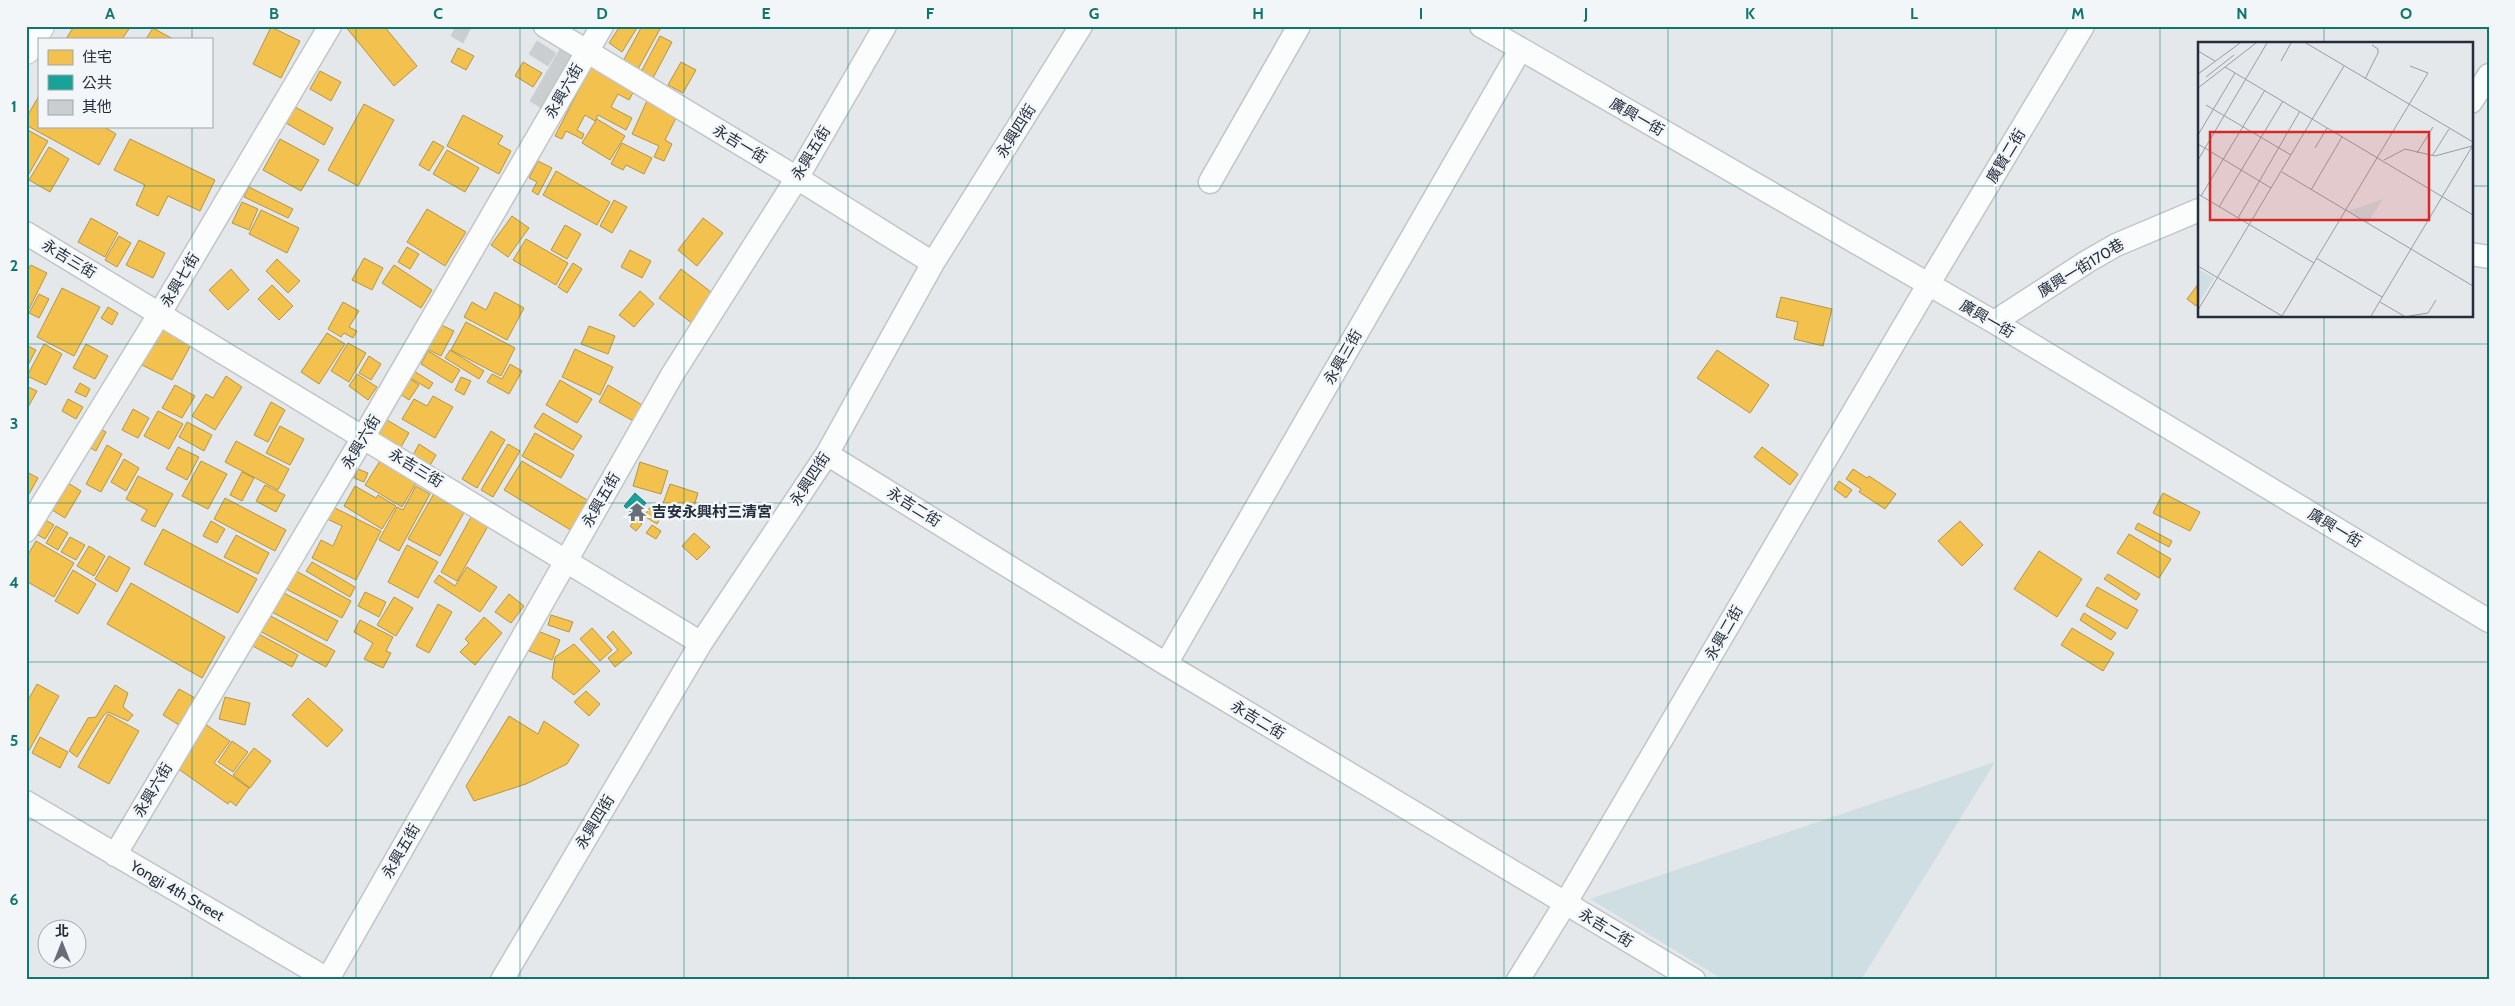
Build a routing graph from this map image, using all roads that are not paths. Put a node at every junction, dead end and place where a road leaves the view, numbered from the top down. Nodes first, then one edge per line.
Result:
1 (40, 26) edge
2 (330, 26) edge
3 (545, 26) edge
4 (602, 26) edge
5 (885, 26) edge
6 (1081, 26) edge
7 (1299, 26) edge
8 (1481, 26) edge
9 (2084, 26) edge
10 (26, 50) edge
11 (1520, 50) junction
12 (587, 51) junction
13 (2489, 75) edge
14 (2472, 100) edge
15 (797, 178) junction
16 (1210, 182) dead end
17 (2198, 210) edge
18 (26, 233) edge
19 (2472, 254) edge
20 (2489, 257) edge
21 (932, 263) junction
22 (1928, 286) junction
23 (160, 313) junction
24 (1994, 322) junction
25 (364, 436) junction
26 (827, 454) junction
27 (26, 531) edge
28 (567, 560) junction
29 (2489, 621) edge
30 (701, 643) junction
31 (1166, 664) junction
32 (26, 802) edge
33 (115, 855) junction
34 (1565, 904) junction
35 (328, 979) edge
36 (502, 980) edge
37 (1518, 980) edge
38 (1694, 980) edge

1 - 10 street
2 - 23 street, 永興七街
3 - 12 street, 永吉一街
4 - 12 street, 永興六街
5 - 15 street, 永興五街
6 - 21 street, 永興四街
7 - 16 street
8 - 11 street, 廣興一街
9 - 22 street, 廣賢二街
11 - 22 street, 廣興一街
11 - 31 street, 永興三街
12 - 15 street, 永吉一街
12 - 25 street, 永興六街
13 - 14 street
15 - 21 street, 永吉一街
15 - 28 street, 永興五街
17 - 24 street, 廣興一街170巷
18 - 23 street, 永吉三街
19 - 20 street
21 - 26 street, 永興四街
22 - 24 street, 廣興一街
22 - 34 street, 永興二街
23 - 25 street, 永吉三街
23 - 27 street, 永興七街
24 - 29 street, 廣興一街
25 - 28 street, 永吉三街
25 - 33 street, 永興六街
26 - 30 street, 永興四街
26 - 31 street, 永吉二街
28 - 30 street, 永吉三街
28 - 35 street, 永興五街
30 - 36 street, 永興四街
31 - 34 street, 永吉二街
32 - 33 street, Yongji 4th Street
33 - 35 street, Yongji 4th Street
34 - 37 street, 永興二街
34 - 38 street, 永吉二街

